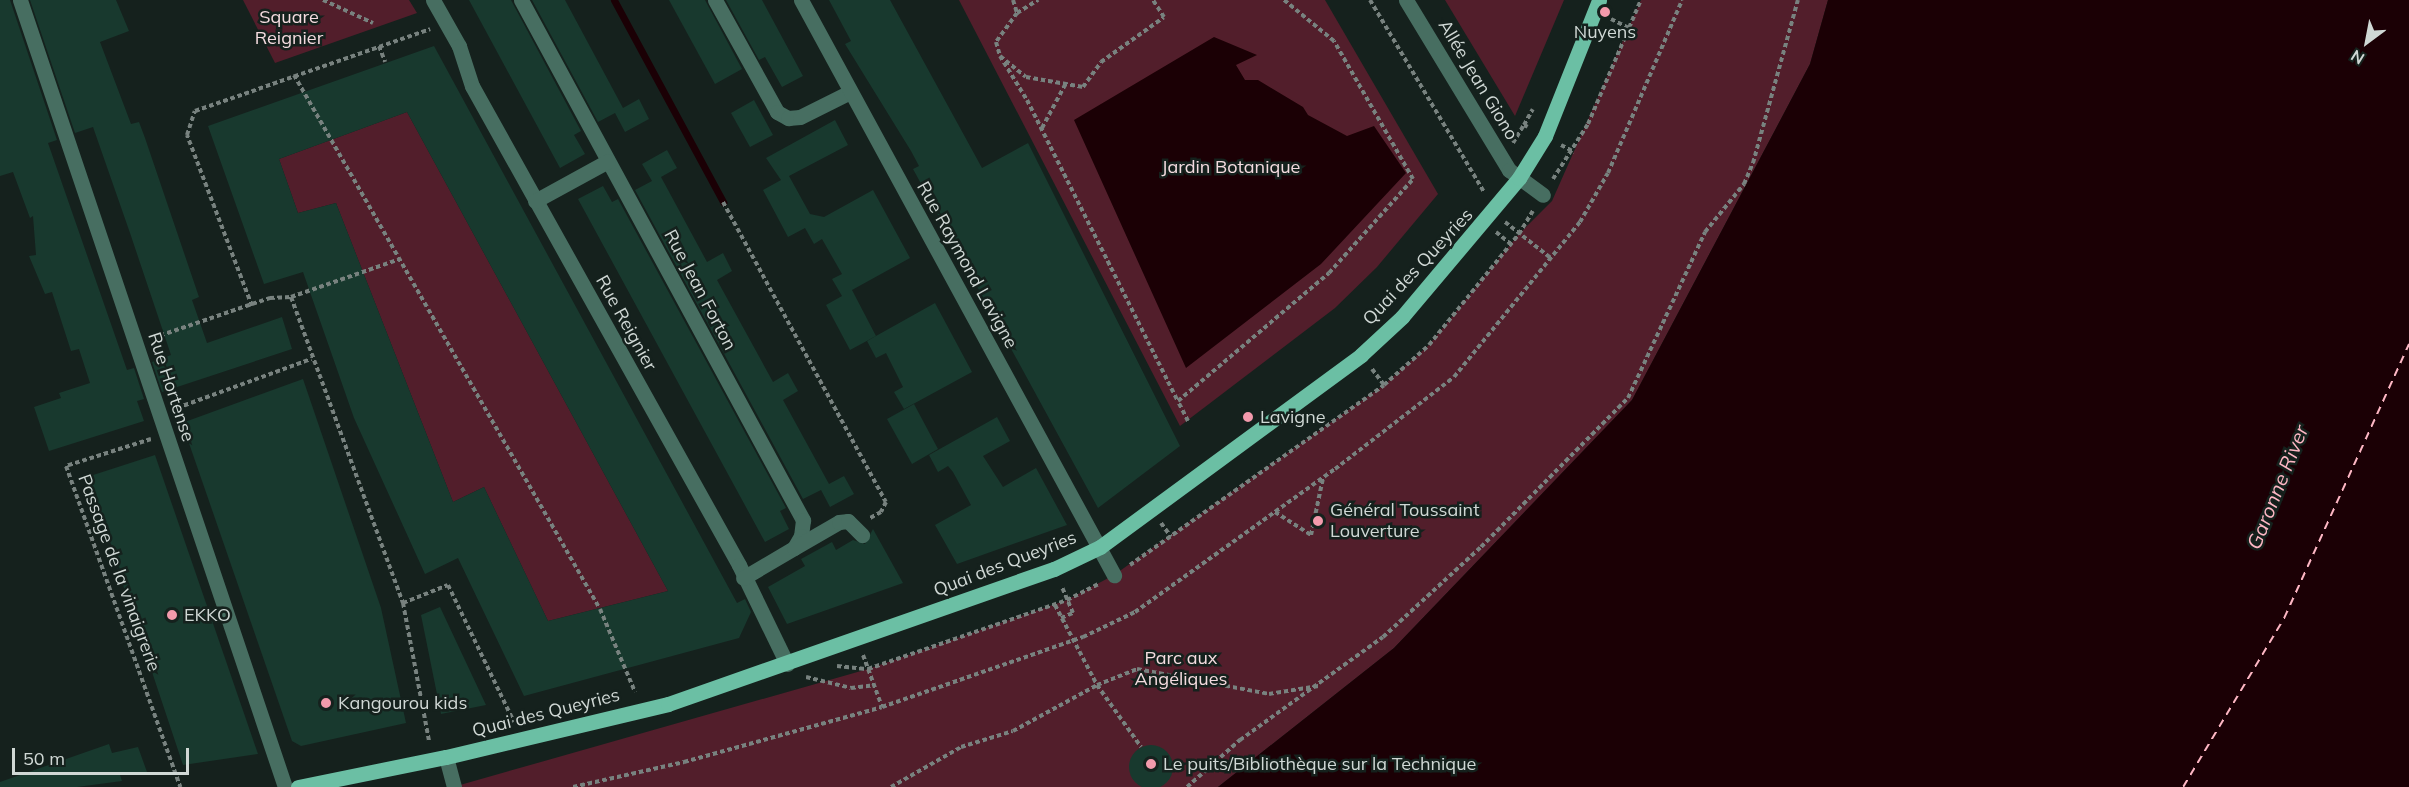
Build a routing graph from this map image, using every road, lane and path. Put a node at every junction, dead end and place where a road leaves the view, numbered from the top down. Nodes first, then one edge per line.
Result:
1 (20, 0) edge
2 (323, 0) edge
3 (433, 0) edge
4 (521, 0) edge
5 (715, 0) edge
6 (801, 0) edge
7 (1013, 0) edge
8 (1038, 0) edge
9 (1153, 0) edge
10 (1284, 0) edge
11 (1370, 0) edge
12 (1406, 0) edge
13 (1599, 0) edge
14 (1641, 0) edge
15 (1682, 0) edge
16 (1798, 0) edge
17 (1017, 13) junction
18 (373, 23) dead end
19 (446, 23) junction
20 (380, 46) junction
21 (1000, 56) junction
22 (386, 62) dead end
23 (294, 75) junction
24 (1065, 85) junction
25 (850, 92) junction
26 (1041, 128) junction
27 (608, 161) junction
28 (1519, 178) junction
29 (1543, 195) joint
30 (535, 201) junction
31 (723, 202) dead end
32 (1496, 210) junction
33 (400, 259) junction
34 (1552, 259) junction
35 (291, 297) junction
36 (252, 306) junction
37 (136, 349) junction
38 (311, 359) junction
39 (1178, 401) junction
40 (159, 414) junction
41 (1188, 421) dead end
42 (165, 434) junction
43 (1323, 477) junction
44 (1275, 512) junction
45 (859, 531) joint
46 (1100, 547) junction
47 (794, 548) junction
48 (1114, 575) dead end
49 (742, 578) junction
50 (403, 603) junction
51 (1055, 605) dead end
52 (1071, 641) junction
53 (787, 664) junction
54 (868, 669) dead end
55 (801, 677) dead end
56 (874, 685) junction
57 (1097, 685) junction
58 (1321, 685) junction
59 (882, 707) junction
60 (642, 710) junction
61 (522, 739) junction
62 (1141, 747) dead end
63 (439, 758) junction
64 (180, 787) edge
65 (285, 787) edge
66 (298, 787) edge
67 (454, 787) edge
68 (573, 787) edge
69 (891, 787) edge
70 (1187, 787) edge

1 - 37 street, Rue Hortense
2 - 18 path
3 - 19 street, Rue Reignier
4 - 27 street, Rue Jean Forton
5 - 25 street
6 - 25 street, Rue Raymond Lavigne
7 - 17 path
8 - 17 path
9 - 24 path
10 - 39 path
11 - 32 path
12 - 28 street, Allée Jean Giono
13 - 28 main road, Quai des Queyries
14 - 29 path
15 - 34 path
16 - 58 path
17 - 21 path
19 - 20 path
19 - 30 street, Rue Reignier
20 - 22 path
20 - 23 path
21 - 24 path
21 - 26 path
23 - 33 path
23 - 36 path
24 - 26 path
25 - 46 street, Rue Raymond Lavigne
26 - 39 path
27 - 30 street
27 - 47 street, Rue Jean Forton
28 - 29 street, Allée Jean Giono
28 - 32 main road, Quai des Queyries
30 - 49 street, Rue Reignier
31 - 45 path
32 - 34 path
32 - 46 main road, Quai des Queyries
33 - 35 path
33 - 60 path
34 - 43 path
35 - 36 path
35 - 38 path
36 - 37 path
37 - 40 street, Rue Hortense
38 - 40 path
38 - 50 path
39 - 41 path
40 - 42 street, Rue Hortense
42 - 64 path, Passage de la vinaigrerie
42 - 65 street, Rue Hortense
43 - 44 path
43 - 44 path
44 - 52 path
45 - 47 street
46 - 48 street, Rue Raymond Lavigne
46 - 53 main road, Quai des Queyries
47 - 49 street
49 - 53 street, Rue Reignier
50 - 61 path
50 - 63 path
51 - 52 path
52 - 57 path
52 - 59 path
53 - 60 main road, Quai des Queyries
54 - 56 path
55 - 56 path
56 - 59 path
57 - 58 path
57 - 62 path
57 - 69 path
58 - 70 path
59 - 68 path
60 - 61 main road, Quai des Queyries
61 - 63 main road, Quai des Queyries
63 - 66 main road, Quai des Queyries
63 - 67 street

